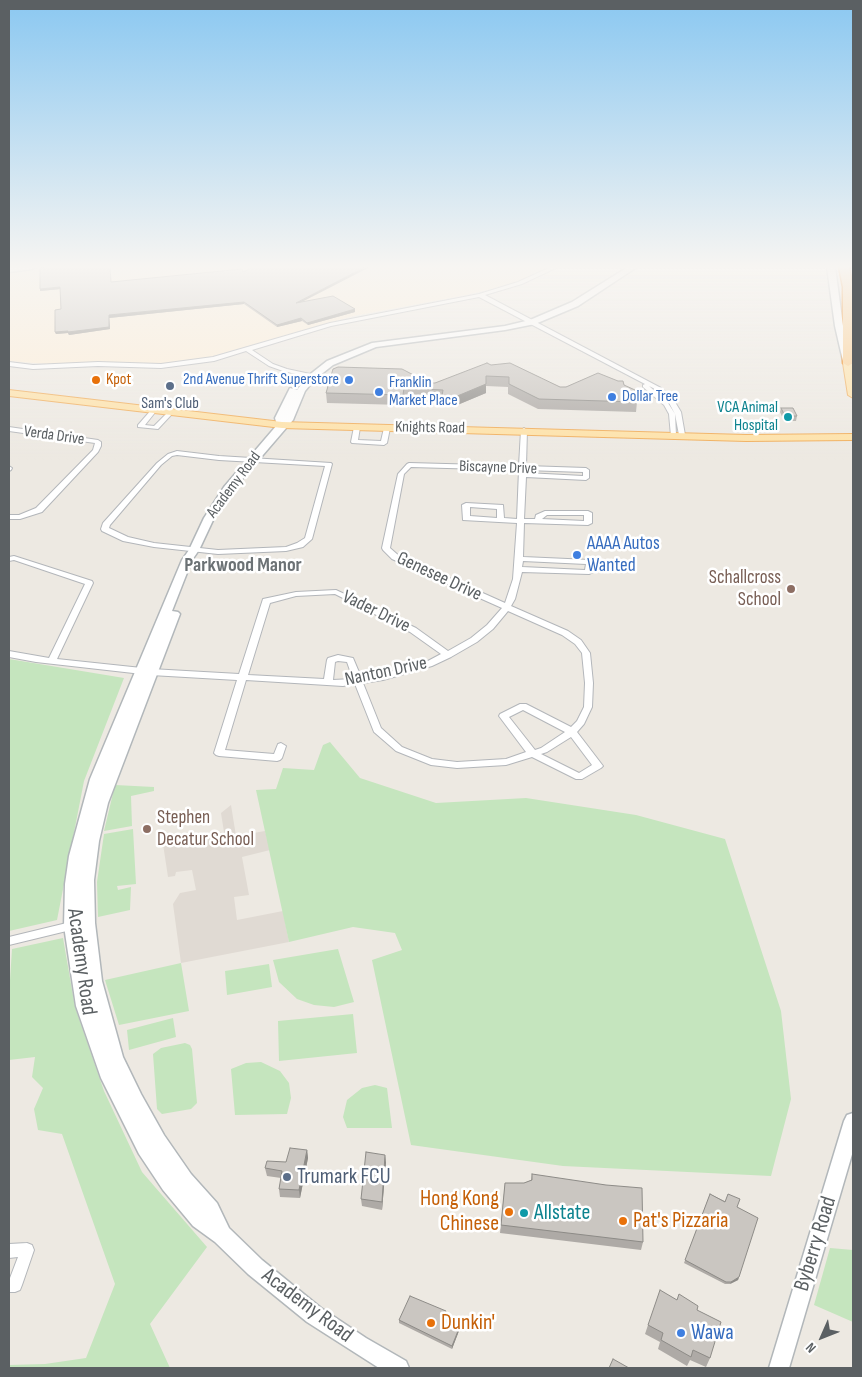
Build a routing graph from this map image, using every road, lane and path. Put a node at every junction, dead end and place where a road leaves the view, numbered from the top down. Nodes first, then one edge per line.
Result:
1 (310, 331) edge
2 (450, 331) edge
3 (544, 331) edge
4 (840, 331) edge
5 (848, 331) edge
6 (251, 350) junction
7 (848, 363) junction
8 (11, 365) edge
9 (311, 373) junction
10 (9, 387) edge
11 (9, 393) edge
12 (853, 395) edge
13 (157, 407) junction
14 (170, 413) junction
15 (284, 420) junction
16 (357, 427) junction
17 (387, 428) junction
18 (9, 430) edge
19 (524, 430) junction
20 (853, 431) edge
21 (677, 433) junction
22 (853, 437) edge
23 (252, 460) junction
24 (412, 465) joint
25 (584, 470) dead end
26 (522, 472) junction
27 (9, 517) edge
28 (501, 520) junction
29 (520, 521) junction
30 (538, 521) junction
31 (194, 550) junction
32 (9, 559) edge
33 (519, 559) junction
34 (517, 570) junction
35 (266, 601) joint
36 (506, 608) junction
37 (9, 654) edge
38 (448, 655) junction
39 (52, 661) junction
40 (146, 671) junction
41 (242, 677) junction
42 (357, 681) junction
43 (328, 682) junction
44 (572, 732) junction
45 (281, 746) dead end
46 (533, 754) junction
47 (79, 924) junction
48 (9, 941) edge
49 (853, 1120) edge
50 (9, 1250) edge
51 (9, 1285) edge
52 (399, 1368) edge
53 (779, 1368) edge

1 - 6 street
2 - 9 street
3 - 21 street
4 - 7 street
5 - 7 highway
6 - 8 street
6 - 9 street
7 - 12 main road
9 - 15 street, Academy Road
10 - 13 main road, Knights Road
11 - 13 main road, Knights Road
13 - 14 main road, Knights Road
13 - 14 street
13 - 15 main road, Knights Road
14 - 15 main road, Knights Road
15 - 16 main road, Knights Road
15 - 21 main road, Knights Road
15 - 23 street, Academy Road
16 - 17 main road, Knights Road
16 - 17 street
17 - 19 main road, Knights Road
18 - 27 street, Verda Drive
19 - 21 main road, Knights Road
19 - 26 street, Nanton Drive
20 - 21 main road, Knights Road
21 - 22 main road, Knights Road
23 - 31 street, Academy Road
23 - 31 street
23 - 31 street
24 - 26 street, Biscayne Drive
24 - 36 street, Genesee Drive
25 - 26 street, Biscayne Drive
26 - 29 street, Nanton Drive
28 - 28 street
28 - 29 street
29 - 30 street
29 - 33 street, Nanton Drive
30 - 30 street
31 - 40 street, Academy Road
32 - 39 street
33 - 34 street, Nanton Drive
33 - 34 street
34 - 36 street, Nanton Drive
35 - 38 street, Vader Drive
35 - 41 street
36 - 38 street, Nanton Drive
36 - 44 street, Genesee Drive
37 - 39 street, Nanton Drive
38 - 42 street, Nanton Drive
39 - 40 street, Nanton Drive
40 - 41 street, Nanton Drive
40 - 47 street, Academy Road
41 - 43 street, Nanton Drive
41 - 45 street
42 - 43 street, Nanton Drive
42 - 43 street
42 - 46 street
44 - 46 street
44 - 46 street
44 - 46 street
47 - 48 street
47 - 52 street, Academy Road
49 - 53 street, Byberry Road
50 - 51 street

